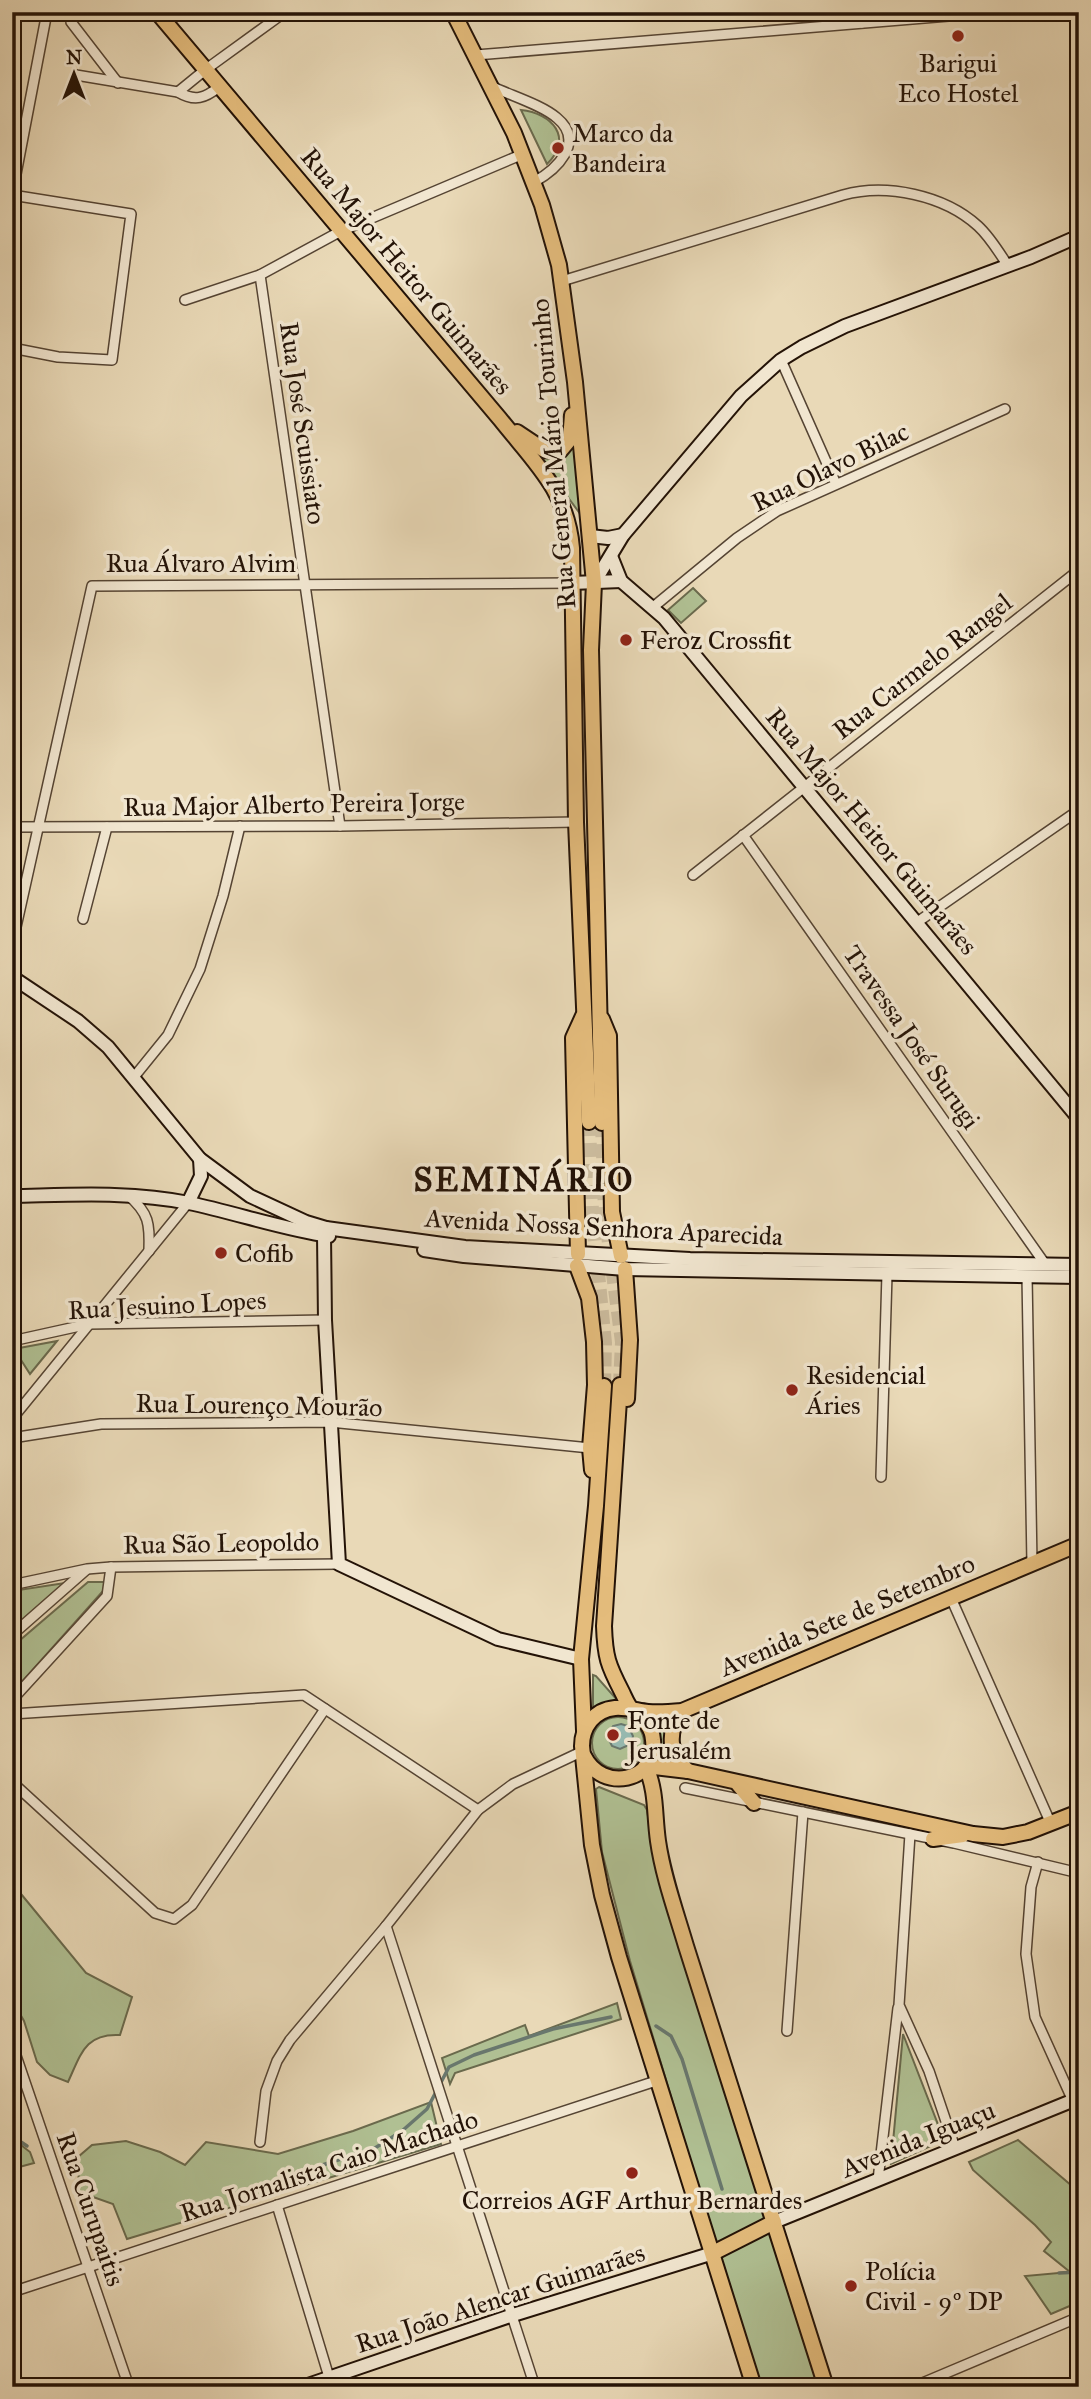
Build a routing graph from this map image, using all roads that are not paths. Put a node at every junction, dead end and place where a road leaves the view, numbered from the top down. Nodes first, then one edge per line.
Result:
1 (47, 12) edge
2 (157, 12) edge
3 (285, 12) edge
4 (453, 12) edge
5 (878, 12) edge
6 (997, 12) edge
7 (915, 15) edge
8 (71, 22) dead end
9 (861, 23) junction
10 (476, 55) junction
11 (205, 69) junction
12 (76, 75) dead end
13 (118, 83) junction
14 (219, 87) junction
15 (493, 87) junction
16 (178, 92) junction
17 (523, 154) junction
18 (534, 182) junction
19 (12, 195) edge
20 (341, 231) junction
21 (1079, 236) edge
22 (1008, 265) junction
23 (261, 275) junction
24 (562, 281) junction
25 (186, 300) dead end
26 (12, 348) edge
27 (781, 360) junction
28 (575, 382) junction
29 (1005, 409) dead end
30 (500, 419) junction
31 (836, 484) junction
32 (624, 535) junction
33 (590, 536) junction
34 (611, 556) junction
35 (1079, 570) edge
36 (621, 581) junction
37 (572, 583) junction
38 (594, 583) junction
39 (305, 585) junction
40 (652, 608) junction
41 (804, 787) junction
42 (1079, 810) edge
43 (576, 822) junction
44 (240, 826) junction
45 (340, 826) junction
46 (12, 827) edge
47 (38, 827) junction
48 (107, 827) junction
49 (743, 835) junction
50 (693, 874) dead end
51 (83, 919) dead end
52 (916, 923) junction
53 (12, 945) edge
54 (12, 977) edge
55 (592, 1011) junction
56 (134, 1077) junction
57 (1079, 1119) edge
58 (595, 1123) tunnel mouth
59 (200, 1159) junction
60 (127, 1194) junction
61 (12, 1196) edge
62 (188, 1203) junction
63 (325, 1232) junction
64 (149, 1251) junction
65 (577, 1260) junction
66 (623, 1262) junction
67 (1045, 1264) junction
68 (1079, 1265) edge
69 (887, 1274) junction
70 (1027, 1276) junction
71 (1079, 1277) edge
72 (325, 1320) junction
73 (89, 1324) junction
74 (12, 1341) edge
75 (620, 1385) tunnel mouth
76 (604, 1386) tunnel mouth
77 (12, 1419) edge
78 (330, 1422) junction
79 (12, 1438) edge
80 (590, 1448) junction
81 (881, 1477) dead end
82 (596, 1506) junction
83 (611, 1507) junction
84 (1079, 1544) edge
85 (340, 1564) junction
86 (1032, 1564) junction
87 (111, 1567) junction
88 (87, 1569) junction
89 (12, 1585) edge
90 (951, 1598) junction
91 (12, 1635) edge
92 (581, 1659) junction
93 (617, 1682) junction
94 (12, 1700) edge
95 (325, 1709) junction
96 (631, 1710) junction
97 (682, 1711) junction
98 (12, 1714) edge
99 (584, 1731) junction
100 (583, 1751) junction
101 (646, 1766) junction
102 (664, 1768) junction
103 (688, 1771) junction
104 (12, 1782) edge
105 (738, 1784) junction
106 (654, 1787) junction
107 (685, 1788) dead end
108 (754, 1803) junction
109 (478, 1810) junction
110 (803, 1812) junction
111 (1079, 1812) edge
112 (1051, 1824) junction
113 (973, 1834) junction
114 (910, 1835) junction
115 (933, 1839) junction
116 (1038, 1862) junction
117 (1079, 1872) edge
118 (386, 1926) junction
119 (899, 2006) junction
120 (787, 2032) dead end
121 (12, 2044) edge
122 (659, 2080) junction
123 (1077, 2102) edge
124 (260, 2142) dead end
125 (458, 2146) junction
126 (955, 2148) junction
127 (878, 2180) junction
128 (277, 2205) junction
129 (774, 2222) junction
130 (713, 2253) junction
131 (89, 2267) junction
132 (12, 2292) edge
133 (513, 2315) junction
134 (1079, 2317) edge
135 (331, 2382) edge
136 (129, 2387) edge
137 (302, 2387) edge
138 (535, 2387) edge
139 (754, 2387) edge
140 (827, 2387) edge
141 (913, 2387) edge

1 - 19 street
2 - 11 main road, Rua Major Heitor Guimarães
3 - 11 street
4 - 10 main road, Rua General Mário Tourinho
5 - 9 street
6 - 7 street
7 - 9 street
8 - 13 street
9 - 10 street
10 - 15 main road, Rua General Mário Tourinho
11 - 14 main road, Rua Major Heitor Guimarães
11 - 16 street
12 - 13 street
13 - 16 street
14 - 16 street
14 - 20 main road, Rua Major Heitor Guimarães
15 - 17 main road, Rua General Mário Tourinho
15 - 18 street
17 - 18 main road, Rua General Mário Tourinho
17 - 20 street
18 - 24 main road, Rua General Mário Tourinho
19 - 26 street
20 - 23 street
20 - 30 main road, Rua Major Heitor Guimarães
21 - 22 main road
22 - 24 street
22 - 27 main road
23 - 25 street
23 - 39 street, Rua José Scuissiato
24 - 28 main road, Rua General Mário Tourinho
27 - 31 street
27 - 32 main road
28 - 30 main road
28 - 33 main road, Rua General Mário Tourinho
29 - 31 street, Rua Olavo Bilac
30 - 37 main road, Rua Major Heitor Guimarães
31 - 40 street, Rua Olavo Bilac
32 - 33 main road
32 - 34 main road
33 - 38 main road, Rua General Mário Tourinho
34 - 36 main road, Rua Major Heitor Guimarães
34 - 38 main road
35 - 41 street, Rua Carmelo Rangel
36 - 38 main road
36 - 40 main road, Rua Major Heitor Guimarães
37 - 38 main road, Rua Álvaro Alvim
37 - 39 street, Rua Álvaro Alvim
37 - 43 main road, Rua General Mário Tourinho
38 - 55 main road, Rua General Mário Tourinho
39 - 45 street, Rua José Scuissiato
39 - 47 street, Rua Álvaro Alvim
40 - 41 main road, Rua Major Heitor Guimarães
41 - 49 street, Rua Carmelo Rangel
41 - 52 main road, Rua Major Heitor Guimarães
42 - 52 street
43 - 45 street, Rua Major Alberto Pereira Jorge
43 - 55 main road, Rua General Mário Tourinho
44 - 45 street, Rua Major Alberto Pereira Jorge
44 - 48 street, Rua Major Alberto Pereira Jorge
44 - 56 street
46 - 47 street, Rua Major Alberto Pereira Jorge
47 - 48 street, Rua Major Alberto Pereira Jorge
47 - 53 street, Rua Álvaro Alvim
48 - 51 street
49 - 50 street, Rua Carmelo Rangel
49 - 67 street, Travessa José Surugi
52 - 57 main road, Rua Major Heitor Guimarães
54 - 56 main road, Avenida Nossa Senhora Aparecida
55 - 58 main road, Rua General Mário Tourinho
55 - 65 main road
55 - 66 main road
56 - 59 main road, Avenida Nossa Senhora Aparecida
59 - 62 main road
59 - 63 main road, Avenida Nossa Senhora Aparecida
60 - 61 main road
60 - 62 main road
60 - 64 street
62 - 63 main road
62 - 64 street
63 - 65 main road, Avenida Nossa Senhora Aparecida
63 - 72 main road
64 - 73 street
65 - 66 main road, Avenida Nossa Senhora Aparecida
65 - 80 main road
66 - 67 main road, Avenida Nossa Senhora Aparecida
66 - 69 main road, Avenida Nossa Senhora Aparecida
66 - 83 main road
67 - 68 main road, Avenida Nossa Senhora Aparecida
69 - 70 main road, Avenida Nossa Senhora Aparecida
69 - 81 street
70 - 71 main road, Avenida Nossa Senhora Aparecida
70 - 86 street
72 - 73 street, Rua Jesuino Lopes
72 - 78 main road
73 - 74 street, Rua Jesuino Lopes
73 - 77 street
75 - 83 main road
76 - 82 main road
78 - 79 street, Rua Lourenço Mourão
78 - 80 street, Rua Lourenço Mourão
78 - 85 main road
80 - 82 main road
82 - 92 main road
83 - 93 main road
84 - 86 main road, Avenida Sete de Setembro
85 - 87 street, Rua São Leopoldo
85 - 92 main road, Rua São Leopoldo
86 - 90 main road, Avenida Sete de Setembro
87 - 88 street, Rua São Leopoldo
87 - 94 street
88 - 89 street, Rua São Leopoldo
88 - 91 street
90 - 97 main road, Avenida Sete de Setembro
90 - 112 street
92 - 93 main road
92 - 99 main road
93 - 96 main road
95 - 98 street
95 - 104 street
95 - 109 street
96 - 97 main road, Avenida Sete de Setembro
96 - 99 main road
96 - 101 main road
97 - 103 main road
99 - 100 main road
100 - 101 main road
100 - 109 street
100 - 122 main road
101 - 102 main road
101 - 106 main road
102 - 103 main road
102 - 106 main road
103 - 105 main road
105 - 108 main road
105 - 113 main road
106 - 129 main road
107 - 108 street
108 - 110 street
109 - 118 street
110 - 114 street
110 - 120 street
111 - 112 main road
112 - 113 main road
113 - 115 main road
114 - 115 street
114 - 119 street
115 - 116 street
116 - 117 street
116 - 123 street
118 - 124 street
118 - 125 street
119 - 126 street
119 - 127 street
121 - 131 street, Rua Curupaitis
122 - 125 street, Rua Jornalista Caio Machado
122 - 130 main road
123 - 126 main road, Avenida Iguaçu
125 - 128 street, Rua Jornalista Caio Machado
125 - 133 street
126 - 127 main road, Avenida Iguaçu
127 - 129 main road, Avenida Iguaçu
128 - 131 street, Rua Jornalista Caio Machado
128 - 135 street
129 - 130 main road
129 - 140 main road
130 - 133 main road, Rua João Alencar Guimarães
130 - 139 main road
131 - 132 street, Rua Jornalista Caio Machado
131 - 136 street, Rua Curupaitis
133 - 135 main road, Rua João Alencar Guimarães
133 - 138 street
134 - 141 street
135 - 137 main road, Rua João Alencar Guimarães

